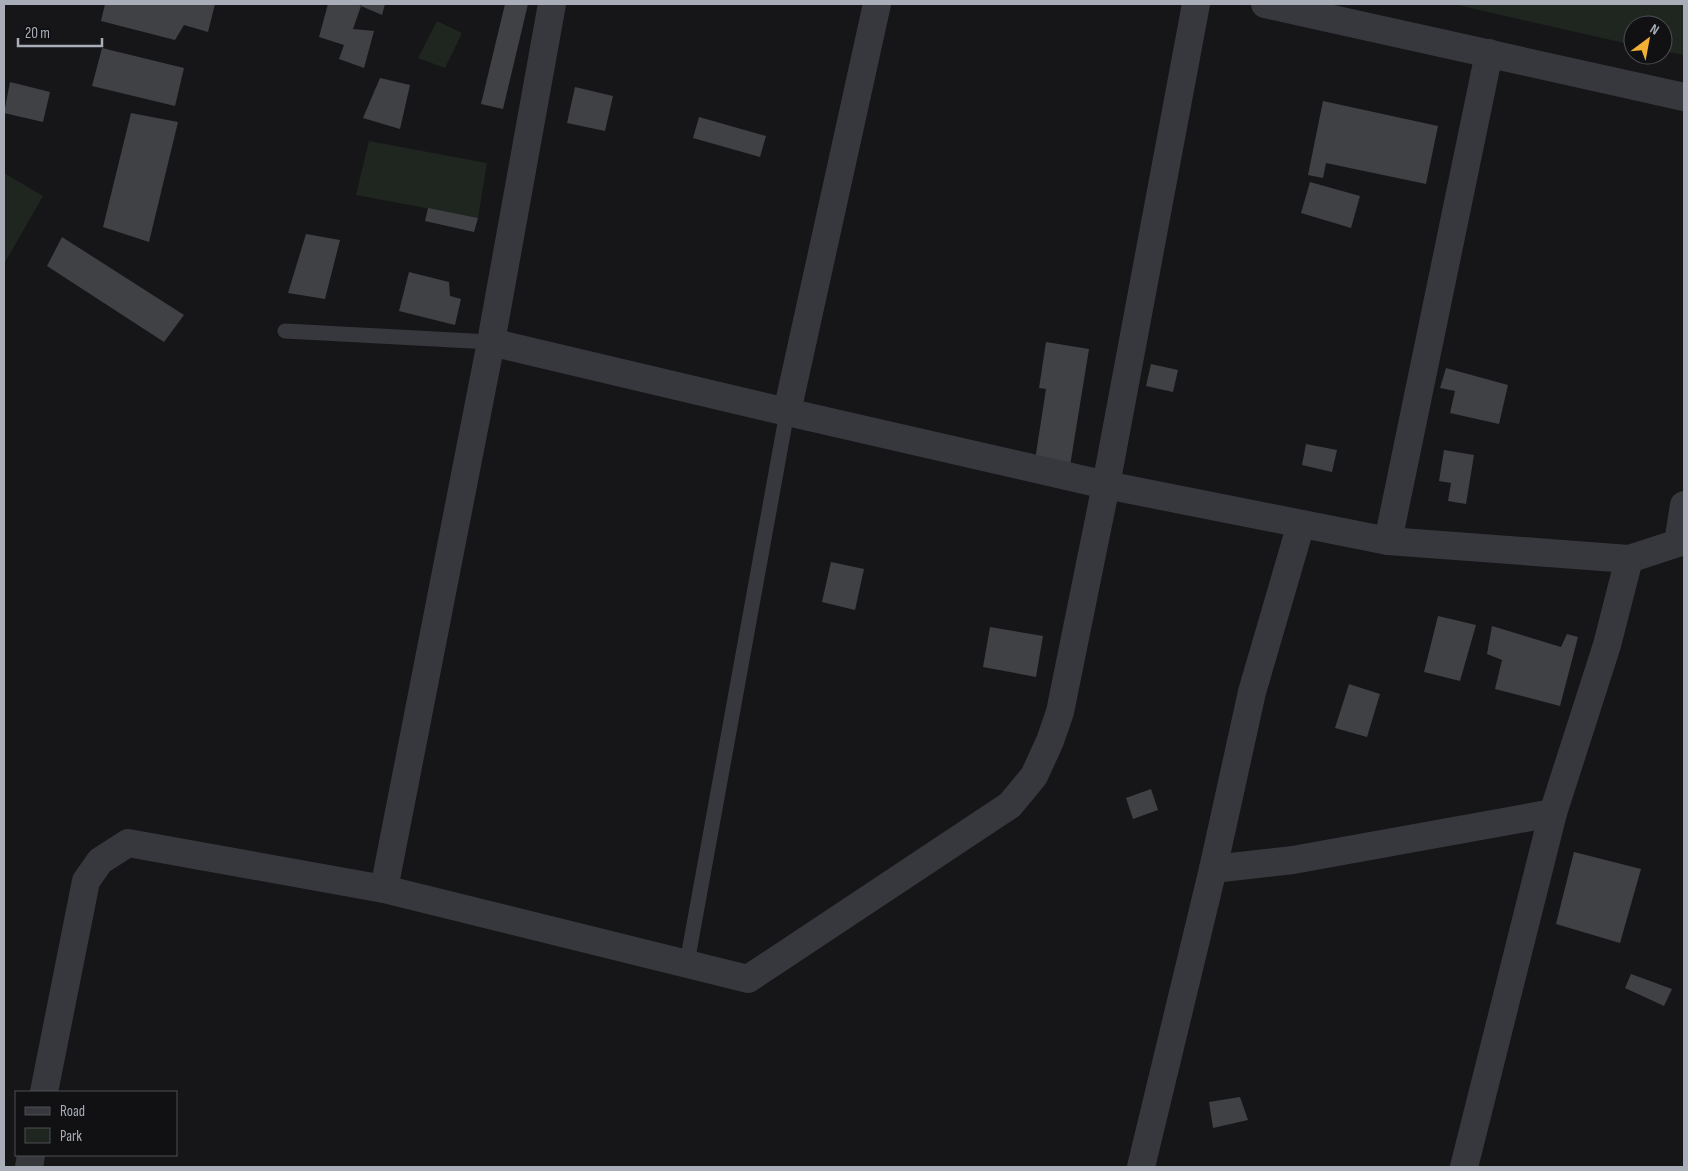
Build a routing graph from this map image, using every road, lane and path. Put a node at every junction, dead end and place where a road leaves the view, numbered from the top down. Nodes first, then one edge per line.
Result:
1 (552, 4) edge
2 (877, 4) edge
3 (1196, 4) edge
4 (1265, 4) edge
5 (1489, 53) junction
6 (1684, 97) edge
7 (285, 331) dead end
8 (490, 342) junction
9 (788, 412) junction
10 (1106, 485) junction
11 (1684, 504) edge
12 (1301, 524) junction
13 (1388, 541) junction
14 (1681, 544) edge
15 (1629, 559) junction
16 (1553, 813) junction
17 (1213, 869) junction
18 (384, 889) junction
19 (687, 964) junction
20 (44, 1091) edge
21 (1141, 1167) edge
22 (1464, 1167) edge

1 - 8 street
2 - 9 street
3 - 10 street
4 - 5 street
5 - 6 street
5 - 13 street
7 - 8 lane
8 - 9 street
8 - 18 street
9 - 10 street
9 - 19 lane
10 - 12 street
10 - 19 street
11 - 14 street
12 - 13 street
12 - 17 street
13 - 15 street
14 - 15 street
15 - 16 street
16 - 17 street
16 - 22 street
17 - 21 street
18 - 19 street
18 - 20 street

